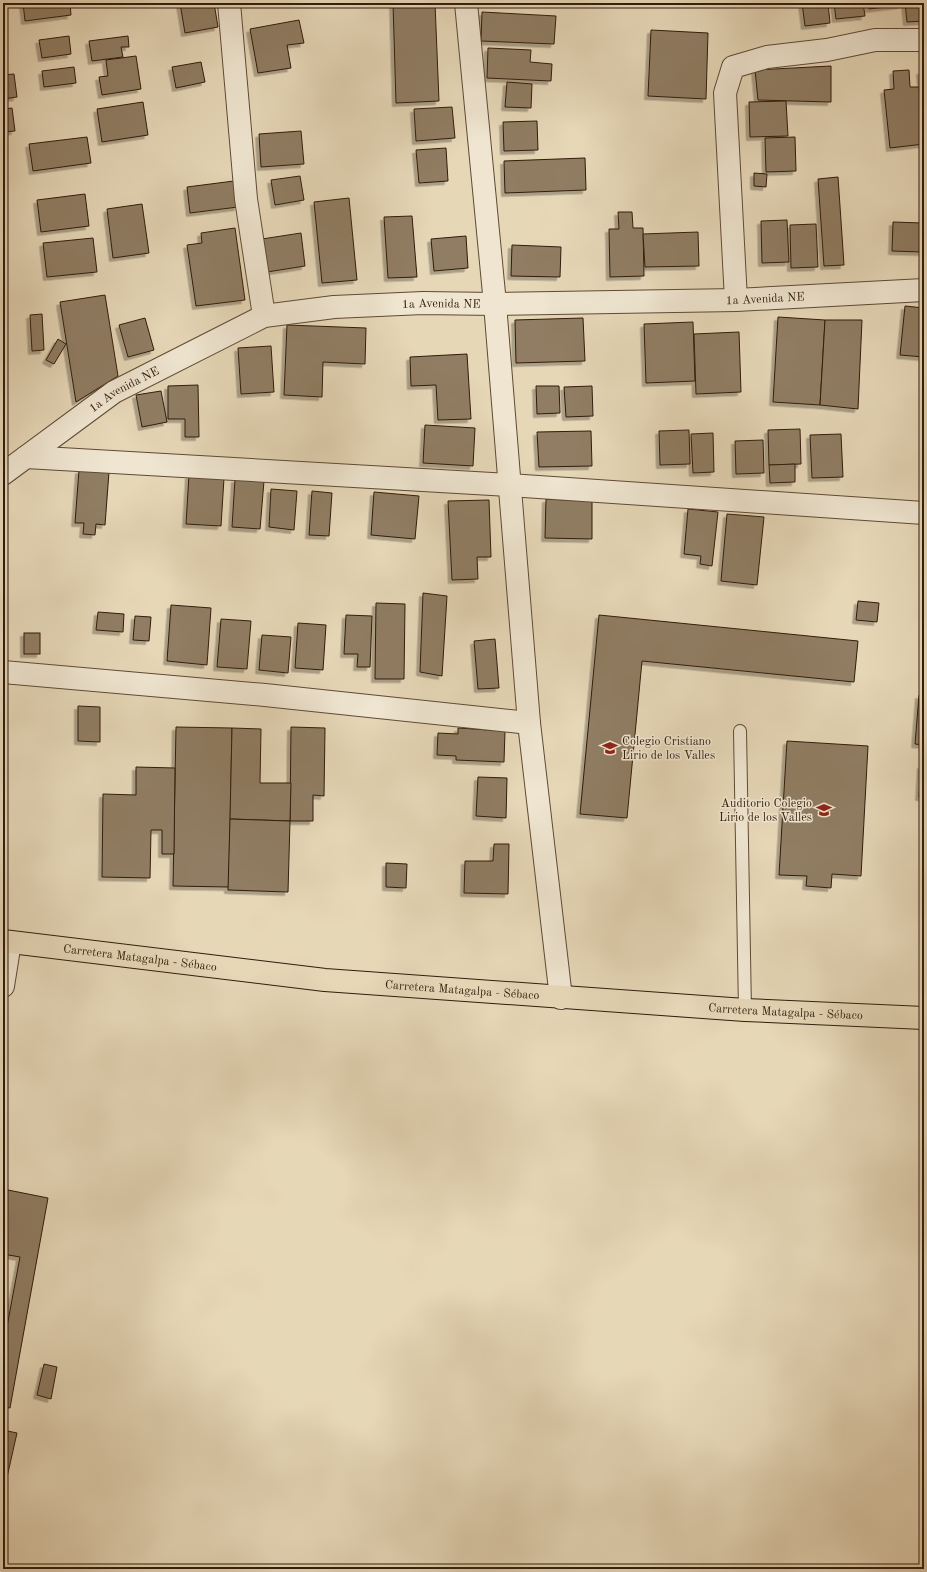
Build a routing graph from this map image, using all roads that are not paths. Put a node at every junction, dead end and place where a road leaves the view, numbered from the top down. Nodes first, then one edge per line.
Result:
1 (229, 3) edge
2 (466, 3) edge
3 (924, 40) edge
4 (924, 290) edge
5 (736, 300) junction
6 (495, 304) junction
7 (264, 316) junction
8 (26, 457) junction
9 (3, 474) edge
10 (509, 485) junction
11 (924, 513) edge
12 (3, 672) edge
13 (529, 723) junction
14 (740, 731) dead end
15 (7, 942) edge
16 (3, 986) edge
17 (561, 998) junction
18 (745, 1010) junction
19 (924, 1018) edge

1 - 7 street
2 - 6 street
3 - 5 street
4 - 5 street, 1a Avenida NE
5 - 6 street, 1a Avenida NE
6 - 7 street, 1a Avenida NE
6 - 10 street
7 - 8 street, 1a Avenida NE
8 - 9 street, 1a Avenida NE
8 - 10 street
10 - 11 street
10 - 13 street
12 - 13 street
13 - 17 street
14 - 18 lane
15 - 16 street
15 - 17 main road, Carretera Matagalpa - Sébaco
17 - 18 main road, Carretera Matagalpa - Sébaco
18 - 19 main road, Carretera Matagalpa - Sébaco

